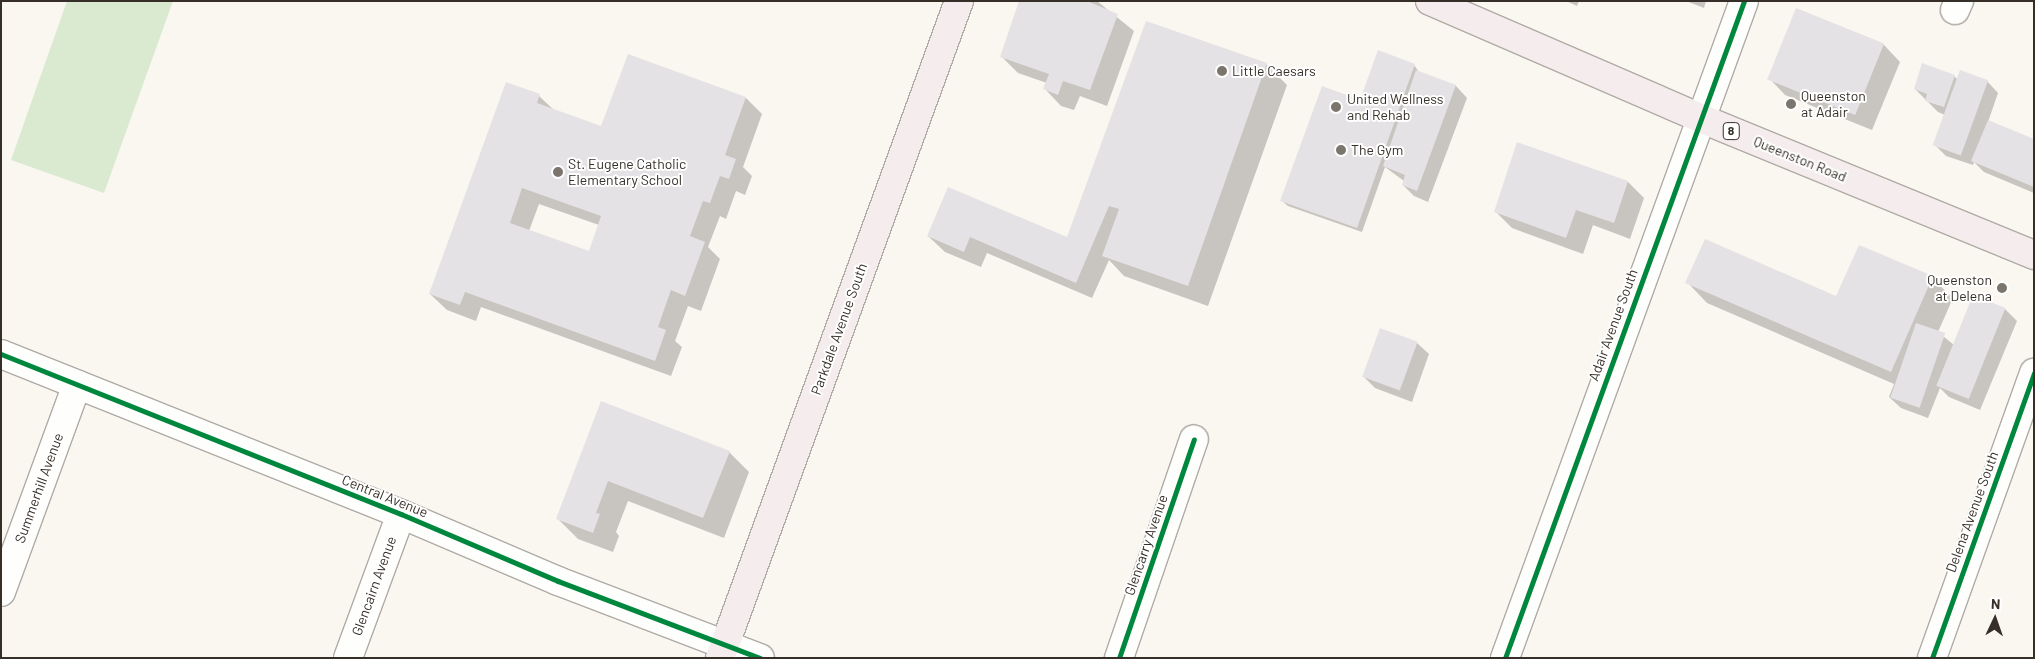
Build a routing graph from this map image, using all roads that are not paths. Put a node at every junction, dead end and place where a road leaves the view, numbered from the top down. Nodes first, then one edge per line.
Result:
1 (958, 1) edge
2 (1430, 1) edge
3 (1744, 1) edge
4 (1700, 118) junction
5 (2034, 255) edge
6 (1, 354) edge
7 (2034, 373) edge
8 (77, 384) junction
9 (1194, 439) dead end
10 (401, 514) junction
11 (1, 592) edge
12 (722, 651) edge
13 (348, 658) edge
14 (760, 658) edge
15 (1119, 658) edge
16 (1505, 658) edge
17 (1932, 658) edge

1 - 12 main road, Parkdale Avenue South
2 - 4 main road, Queenston Road / 8
3 - 4 street, Adair Avenue South
4 - 5 main road, Queenston Road / 8
4 - 16 street, Adair Avenue South
6 - 8 street, Central Avenue
7 - 17 street, Delena Avenue South
8 - 10 street, Central Avenue
8 - 11 street, Summerhill Avenue
9 - 15 street, Glencarry Avenue
10 - 12 street, Central Avenue
10 - 13 street, Glencairn Avenue
12 - 14 street, Central Avenue

